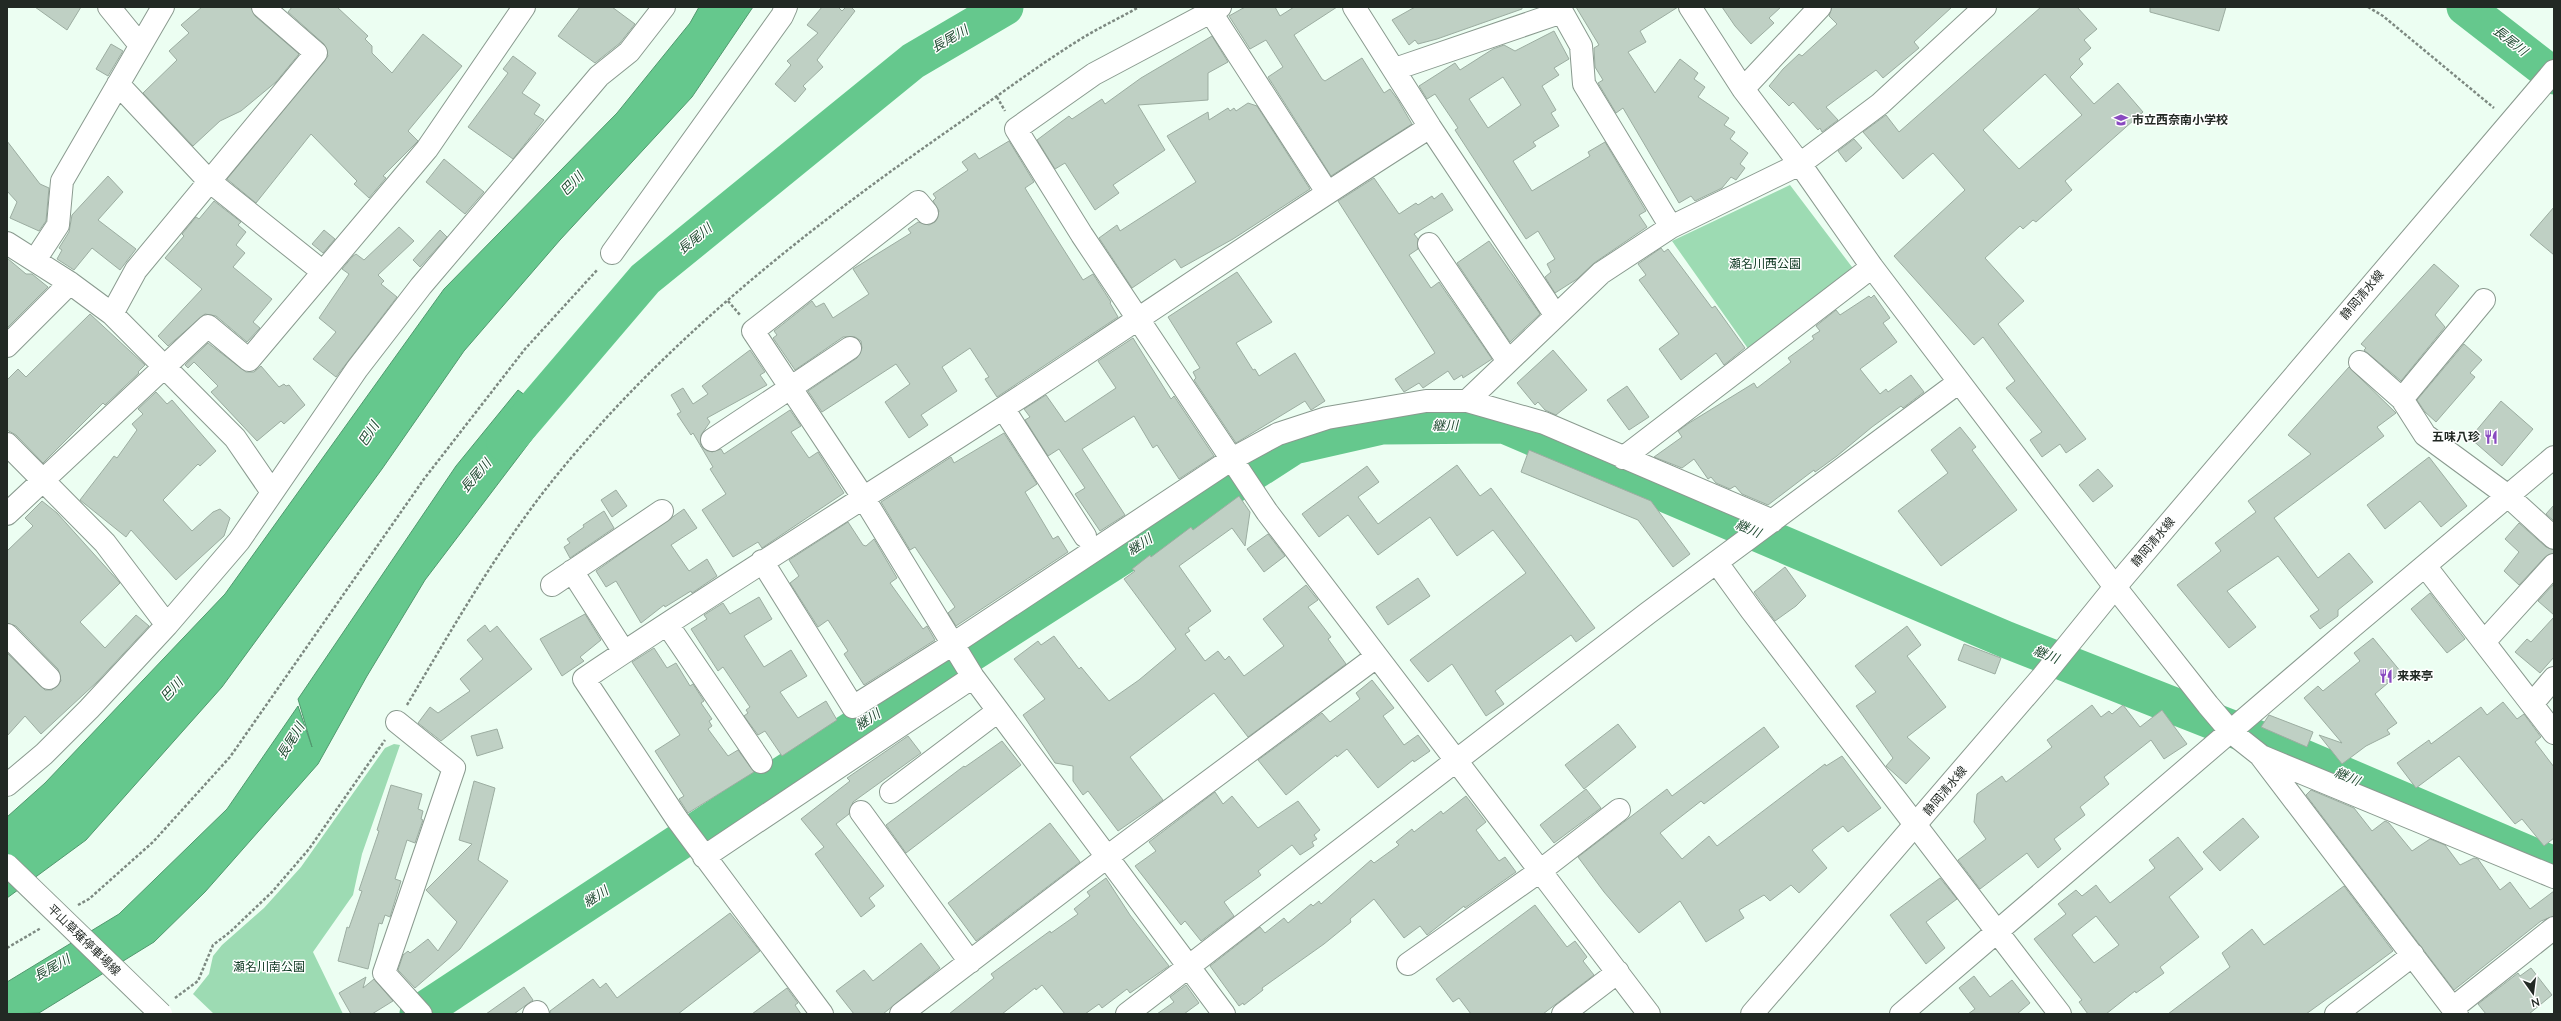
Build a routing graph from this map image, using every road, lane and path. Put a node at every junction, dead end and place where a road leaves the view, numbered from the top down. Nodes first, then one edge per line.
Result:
1 (109, 7) edge
2 (163, 7) edge
3 (263, 7) edge
4 (524, 7) edge
5 (664, 7) edge
6 (786, 7) edge
7 (1139, 7) edge
8 (1354, 7) edge
9 (1690, 7) edge
10 (1820, 7) edge
11 (1985, 7) edge
12 (2368, 7) edge
13 (1215, 9) edge
14 (140, 45) junction
15 (1395, 69) junction
16 (2554, 71) edge
17 (118, 84) junction
18 (1743, 89) junction
19 (2513, 118) junction
20 (1430, 127) junction
21 (1800, 164) junction
22 (208, 180) junction
23 (1328, 192) junction
24 (927, 213) dead end
25 (1671, 227) junction
26 (7, 243) edge
27 (1429, 244) dead end
28 (612, 253) joint
29 (35, 260) junction
30 (1872, 267) junction
31 (323, 272) junction
32 (70, 283) junction
33 (2484, 300) dead end
34 (112, 314) junction
35 (1556, 316) junction
36 (1138, 318) junction
37 (7, 346) edge
38 (850, 348) dead end
39 (1508, 361) junction
40 (2360, 362) dead end
41 (164, 366) junction
42 (1960, 382) junction
43 (790, 388) junction
44 (2402, 399) junction
45 (1466, 401) junction
46 (1002, 408) junction
47 (712, 440) dead end
48 (7, 444) edge
49 (2554, 457) edge
50 (1624, 458) junction
51 (1232, 459) junction
52 (42, 481) junction
53 (272, 492) junction
54 (2508, 496) junction
55 (863, 497) junction
56 (662, 511) dead end
57 (7, 514) edge
58 (1774, 521) junction
59 (1085, 536) dead end
60 (2554, 538) edge
61 (762, 561) junction
62 (1717, 563) junction
63 (2554, 565) edge
64 (2426, 567) junction
65 (572, 571) junction
66 (552, 585) dead end
67 (2115, 588) junction
68 (667, 624) junction
69 (167, 625) junction
70 (7, 635) edge
71 (2484, 642) junction
72 (953, 644) junction
73 (624, 652) junction
74 (1376, 656) junction
75 (973, 677) junction
76 (50, 678) dead end
77 (2554, 678) edge
78 (2532, 704) junction
79 (998, 711) junction
80 (396, 722) junction
81 (2231, 732) junction
82 (2554, 733) edge
83 (2260, 755) junction
84 (761, 762) dead end
85 (1456, 762) junction
86 (7, 785) edge
87 (892, 792) dead end
88 (1619, 810) dead end
89 (861, 812) dead end
90 (1917, 824) junction
91 (704, 857) junction
92 (1107, 857) junction
93 (7, 865) edge
94 (1540, 871) junction
95 (2554, 877) edge
96 (76, 907) dead end
97 (43, 926) dead end
98 (2554, 928) edge
99 (1998, 932) junction
100 (7, 948) edge
101 (2413, 955) junction
102 (970, 962) junction
103 (1408, 964) dead end
104 (1189, 968) junction
105 (1618, 972) junction
106 (414, 1007) edge
107 (166, 1008) edge
108 (2455, 1011) edge
109 (534, 1014) edge
110 (538, 1014) edge
111 (822, 1014) edge
112 (901, 1014) edge
113 (1127, 1014) edge
114 (1224, 1014) edge
115 (1562, 1014) edge
116 (1649, 1014) edge
117 (1752, 1014) edge
118 (1901, 1014) edge
119 (2060, 1014) edge
120 (2336, 1014) edge

1 - 14 street
2 - 14 street
3 - 22 street
4 - 31 street
5 - 53 street
6 - 28 street
7 - 80 path
8 - 15 street
9 - 18 street
10 - 18 street
11 - 21 street
12 - 19 path
13 - 23 street
13 - 36 street
14 - 17 street
15 - 20 street
15 - 25 street
16 - 19 street, 静岡清水線
17 - 22 street
17 - 29 street
18 - 21 street
19 - 67 street, 静岡清水線
20 - 23 street
20 - 35 street
21 - 25 street
21 - 30 street
22 - 31 street
22 - 34 street
23 - 36 street
24 - 43 street
25 - 35 street
26 - 29 street
27 - 39 street
28 - 96 path
29 - 32 street
30 - 42 street
30 - 50 street
31 - 41 street
32 - 34 street
32 - 37 street
33 - 44 street
34 - 41 street
35 - 39 street
36 - 46 street
36 - 51 street
38 - 43 street
39 - 45 street
40 - 44 street
41 - 52 street
41 - 53 street
42 - 58 street
42 - 67 street
43 - 47 street
43 - 55 street
44 - 54 street
45 - 50 street
45 - 51 street
46 - 55 street
46 - 59 street
48 - 52 street
49 - 54 street
50 - 58 street
51 - 72 street
51 - 74 street
52 - 57 street
52 - 69 street
53 - 69 street
54 - 60 street
54 - 64 street
55 - 61 street
55 - 72 street
56 - 65 street
58 - 62 street
61 - 68 street
61 - 72 street
62 - 85 street
62 - 90 street
63 - 71 street
64 - 71 street
64 - 81 street
65 - 66 street
65 - 73 street
67 - 81 street
67 - 90 street, 静岡清水線
68 - 73 street
68 - 84 street
69 - 86 street
70 - 76 street
71 - 78 street
72 - 75 street
73 - 91 street
74 - 85 street
74 - 92 street
75 - 79 street
75 - 91 street
77 - 78 street
78 - 82 street
79 - 87 street
79 - 92 street
80 - 106 street
80 - 107 path
81 - 83 street
81 - 99 street
83 - 95 street
83 - 101 street
85 - 94 street
85 - 104 street
88 - 94 street
89 - 102 street
90 - 99 street
90 - 117 street, 静岡清水線
91 - 111 street
92 - 102 street
92 - 104 street
93 - 107 street, 平山草薙停車場線, bridge
94 - 103 street
94 - 105 street
97 - 100 path
98 - 108 street
99 - 118 street
99 - 119 street
101 - 108 street
101 - 120 street
102 - 112 street
104 - 113 street
104 - 114 street
105 - 115 street
105 - 116 street
109 - 110 street

